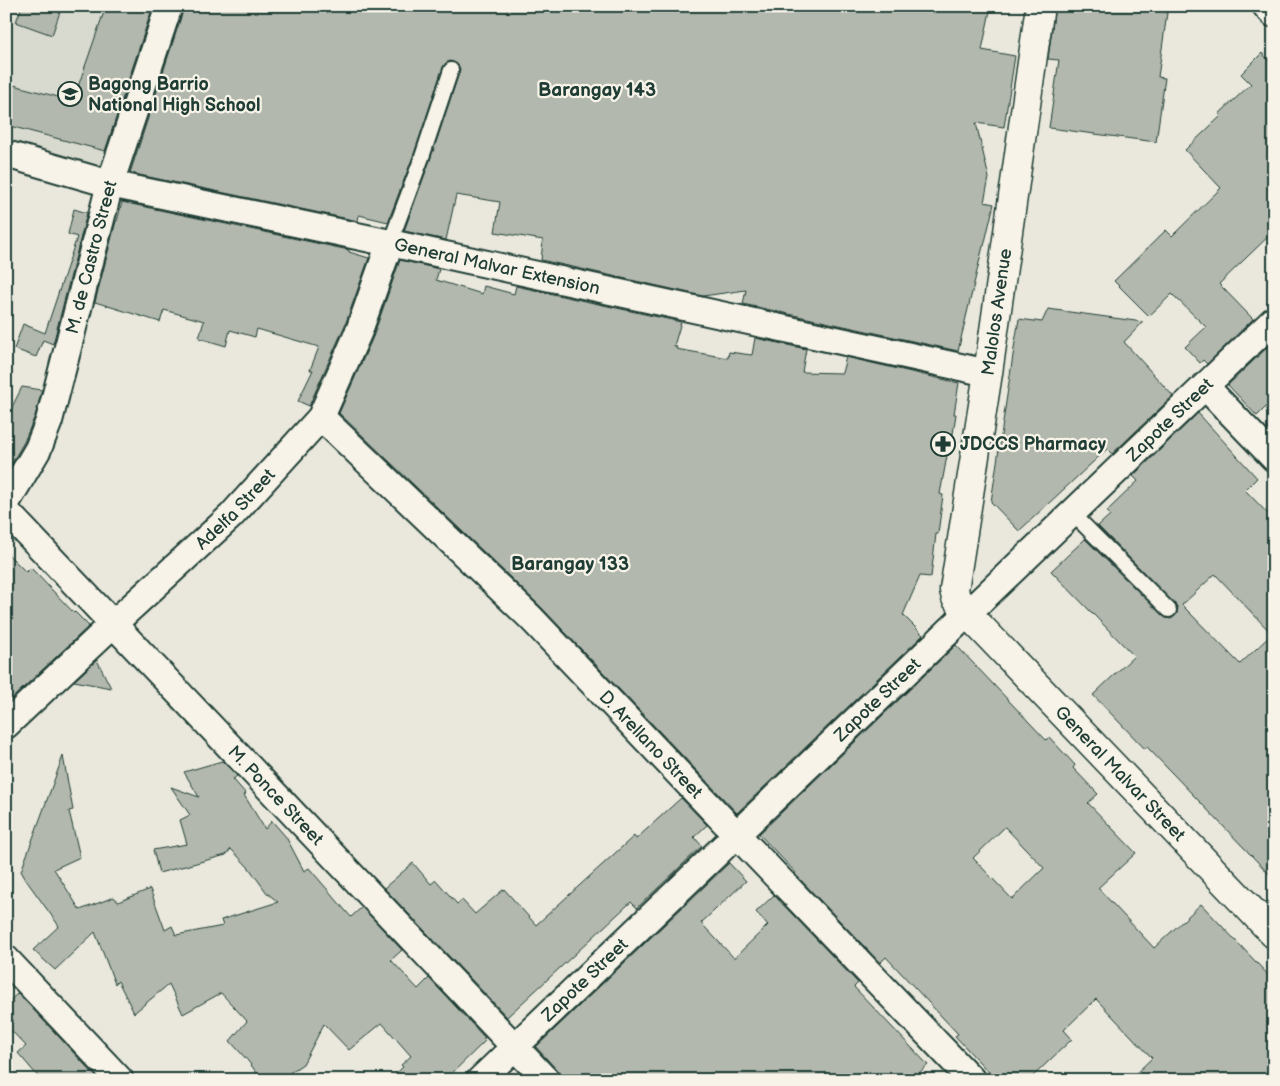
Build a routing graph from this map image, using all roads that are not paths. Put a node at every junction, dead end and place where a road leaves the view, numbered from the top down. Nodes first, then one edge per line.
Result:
1 (169, 6) edge
2 (1040, 6) edge
3 (1266, 6) edge
4 (1274, 14) edge
5 (451, 70) dead end
6 (6, 154) edge
7 (110, 184) junction
8 (390, 242) junction
9 (1274, 320) edge
10 (988, 373) junction
11 (1205, 386) junction
12 (321, 417) junction
13 (1274, 458) edge
14 (6, 503) edge
15 (6, 511) edge
16 (1072, 513) junction
17 (1169, 610) dead end
18 (968, 613) junction
19 (113, 624) junction
20 (6, 725) edge
21 (736, 834) junction
22 (1274, 934) edge
23 (6, 958) edge
24 (515, 1046) junction
25 (120, 1080) edge
26 (480, 1080) edge
27 (546, 1080) edge
28 (972, 1080) edge

1 - 7 street, M. de Castro Street
2 - 10 street, Malolos Avenue
3 - 4 street
5 - 8 lane
6 - 7 street, General Malvar Extension
7 - 8 street, General Malvar Extension
7 - 14 street, M. de Castro Street
8 - 10 street, General Malvar Extension
8 - 12 street, Adelfa Street
9 - 11 street, Zapote Street
10 - 18 street, Malolos Avenue
11 - 13 street
11 - 16 street, Zapote Street
12 - 19 street, Adelfa Street
12 - 21 street, D. Arellano Street
15 - 19 street, M. Ponce Street
16 - 17 lane
16 - 18 street, Zapote Street
18 - 21 street, Zapote Street
18 - 22 street, General Malvar Street
19 - 20 street, Adelfa Street
19 - 24 street, M. Ponce Street
21 - 24 street, Zapote Street
21 - 28 street, D. Arellano Street
23 - 25 street
24 - 26 street, Zapote Street
24 - 27 street, M. Ponce Street

